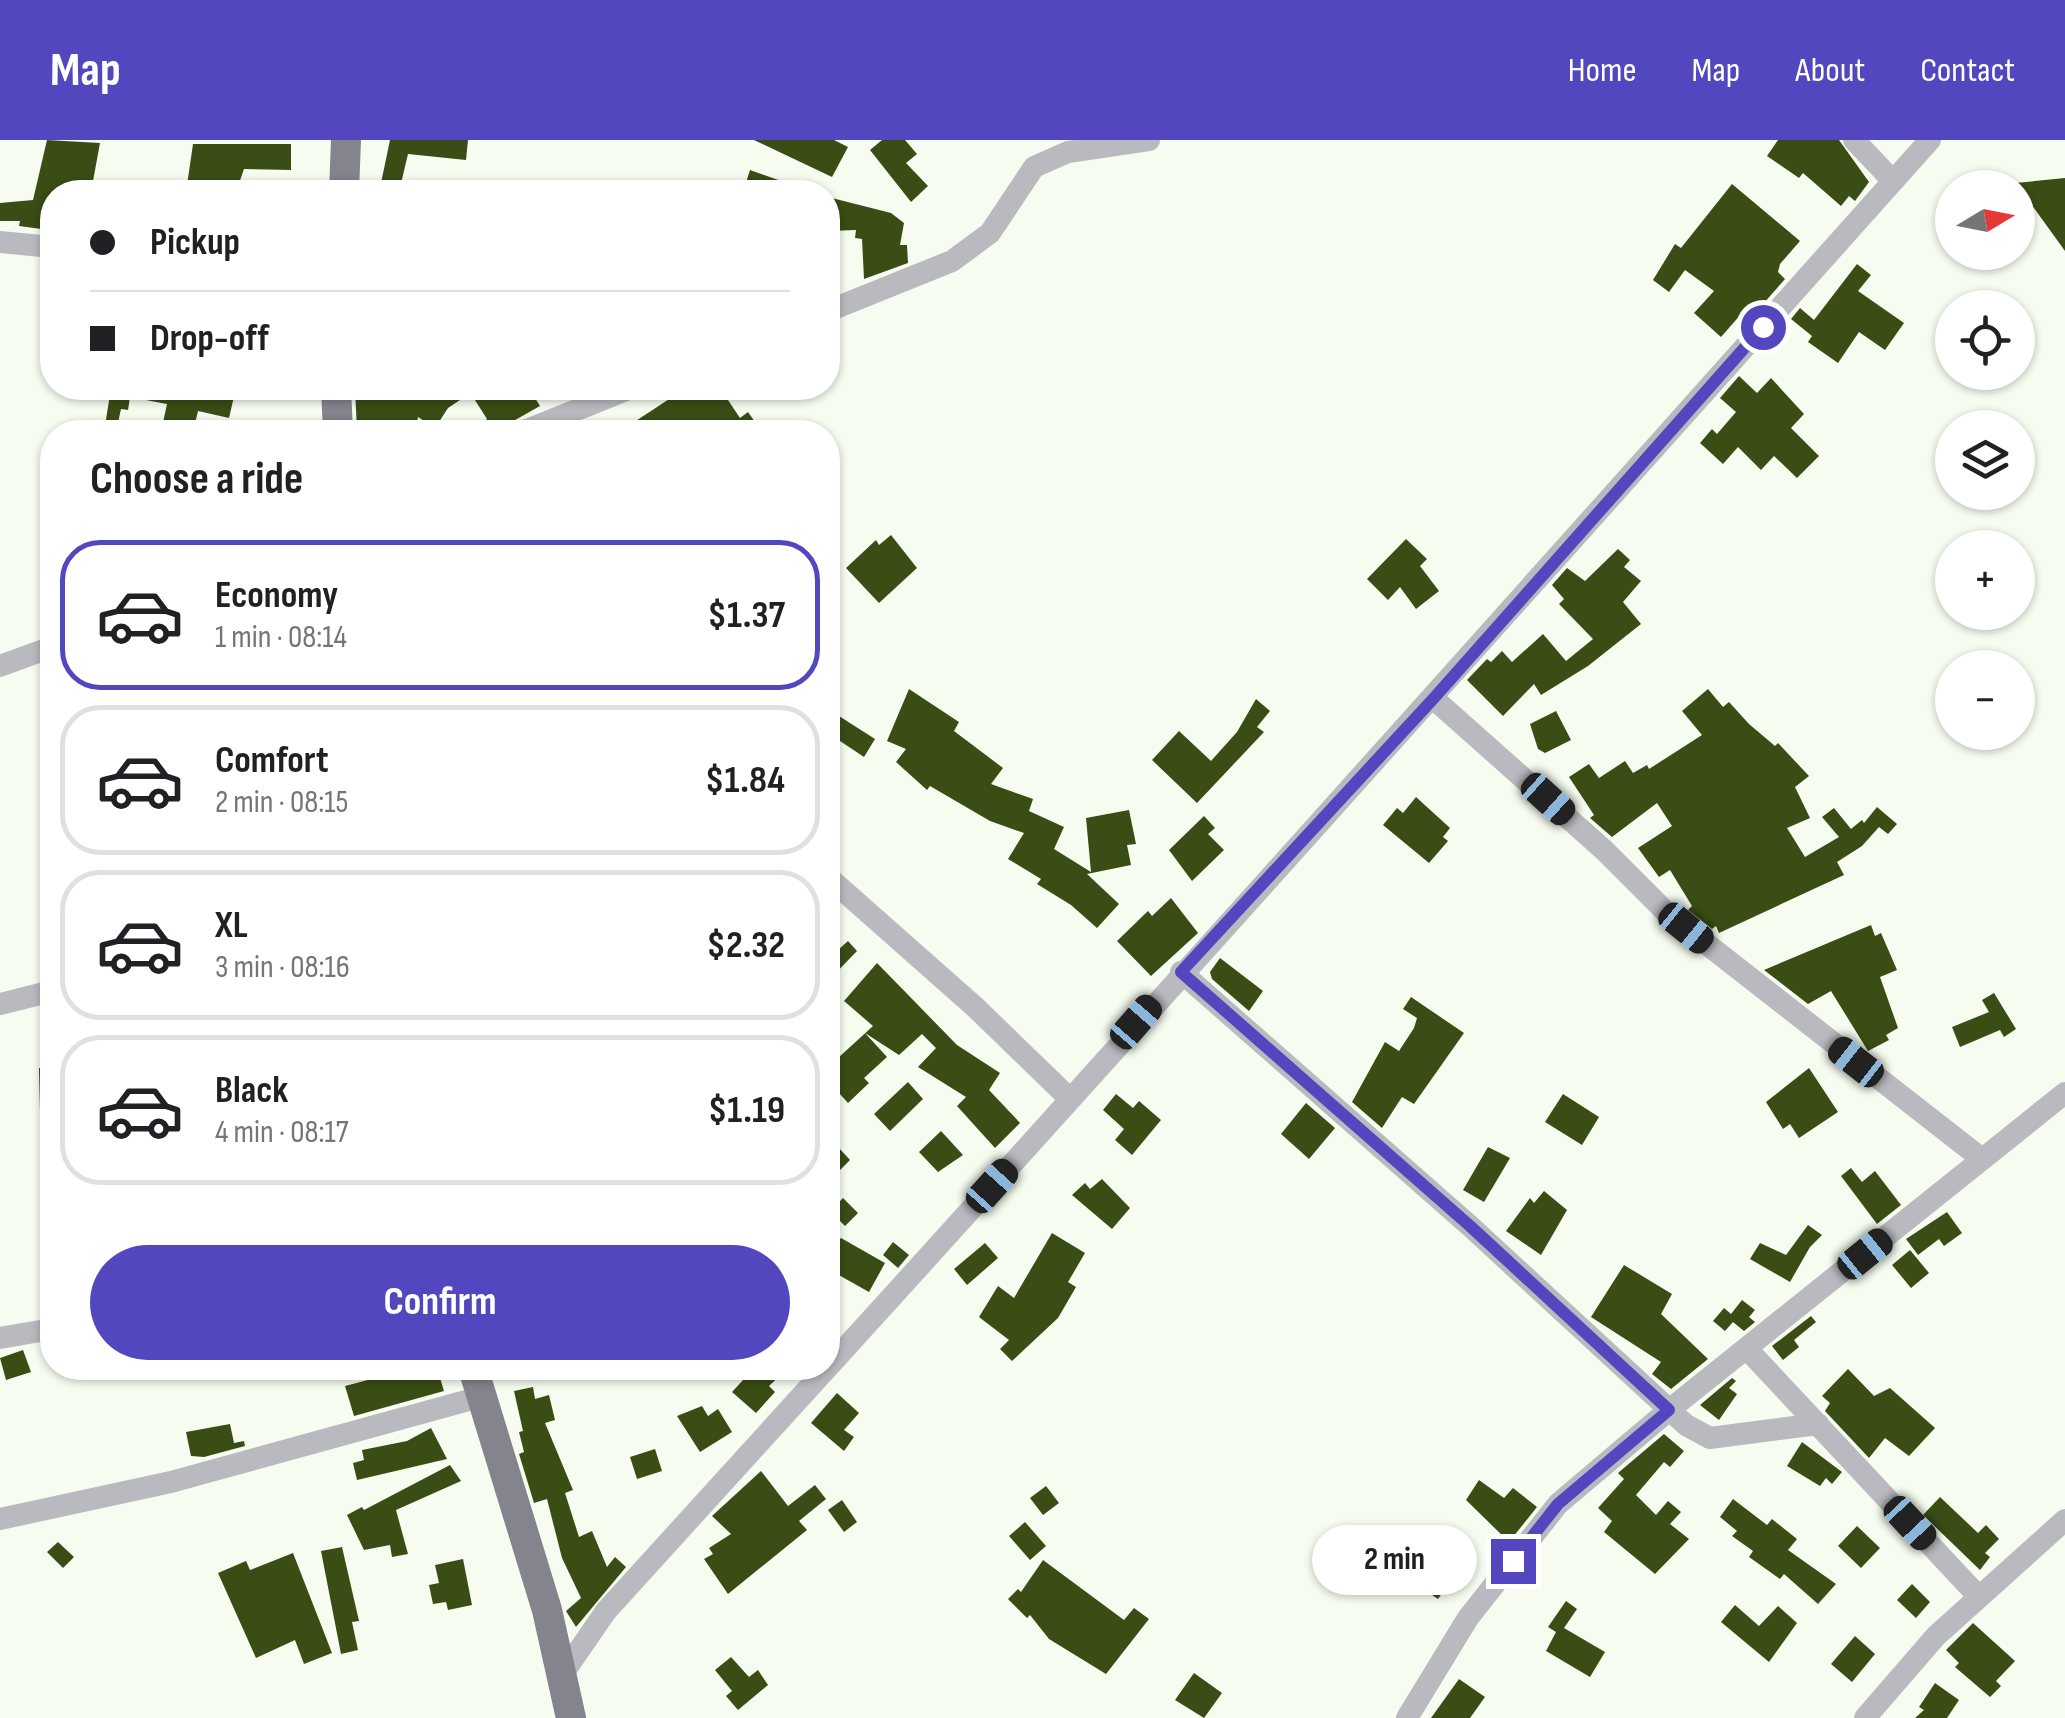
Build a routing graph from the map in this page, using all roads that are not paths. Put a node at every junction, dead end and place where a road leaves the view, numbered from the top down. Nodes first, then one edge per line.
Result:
1 (346, 140) edge
2 (1148, 140) edge
3 (1854, 140) edge
4 (1930, 140) edge
5 (344, 180) edge
6 (1893, 181) junction
7 (0, 242) edge
8 (40, 246) edge
9 (840, 305) edge
10 (601, 400) edge
11 (552, 420) edge
12 (40, 651) edge
13 (0, 666) edge
14 (1434, 698) junction
15 (840, 888) edge
16 (1181, 972) junction
17 (40, 994) edge
18 (0, 1004) edge
19 (2065, 1093) edge
20 (1070, 1099) junction
21 (1982, 1159) junction
22 (40, 1330) edge
23 (0, 1338) edge
24 (1748, 1350) junction
25 (840, 1353) edge
26 (815, 1380) edge
27 (476, 1382) edge
28 (1669, 1410) junction
29 (1818, 1424) junction
30 (0, 1520) edge
31 (2065, 1520) edge
32 (1979, 1598) junction
33 (562, 1675) junction
34 (571, 1718) edge
35 (1407, 1718) edge
36 (1865, 1718) edge

1 - 5 main road
2 - 9 street
3 - 6 street
4 - 6 street
6 - 14 street
7 - 8 street
10 - 11 street
12 - 13 street
14 - 16 street
14 - 21 street
15 - 20 street
16 - 20 street
16 - 28 street
17 - 18 street
19 - 21 street
20 - 25 street
21 - 24 street
22 - 23 street
24 - 28 street
24 - 29 street
26 - 33 street
27 - 30 street
27 - 33 main road
28 - 29 street
28 - 35 street
29 - 32 street
31 - 32 street
32 - 36 street
33 - 34 main road

